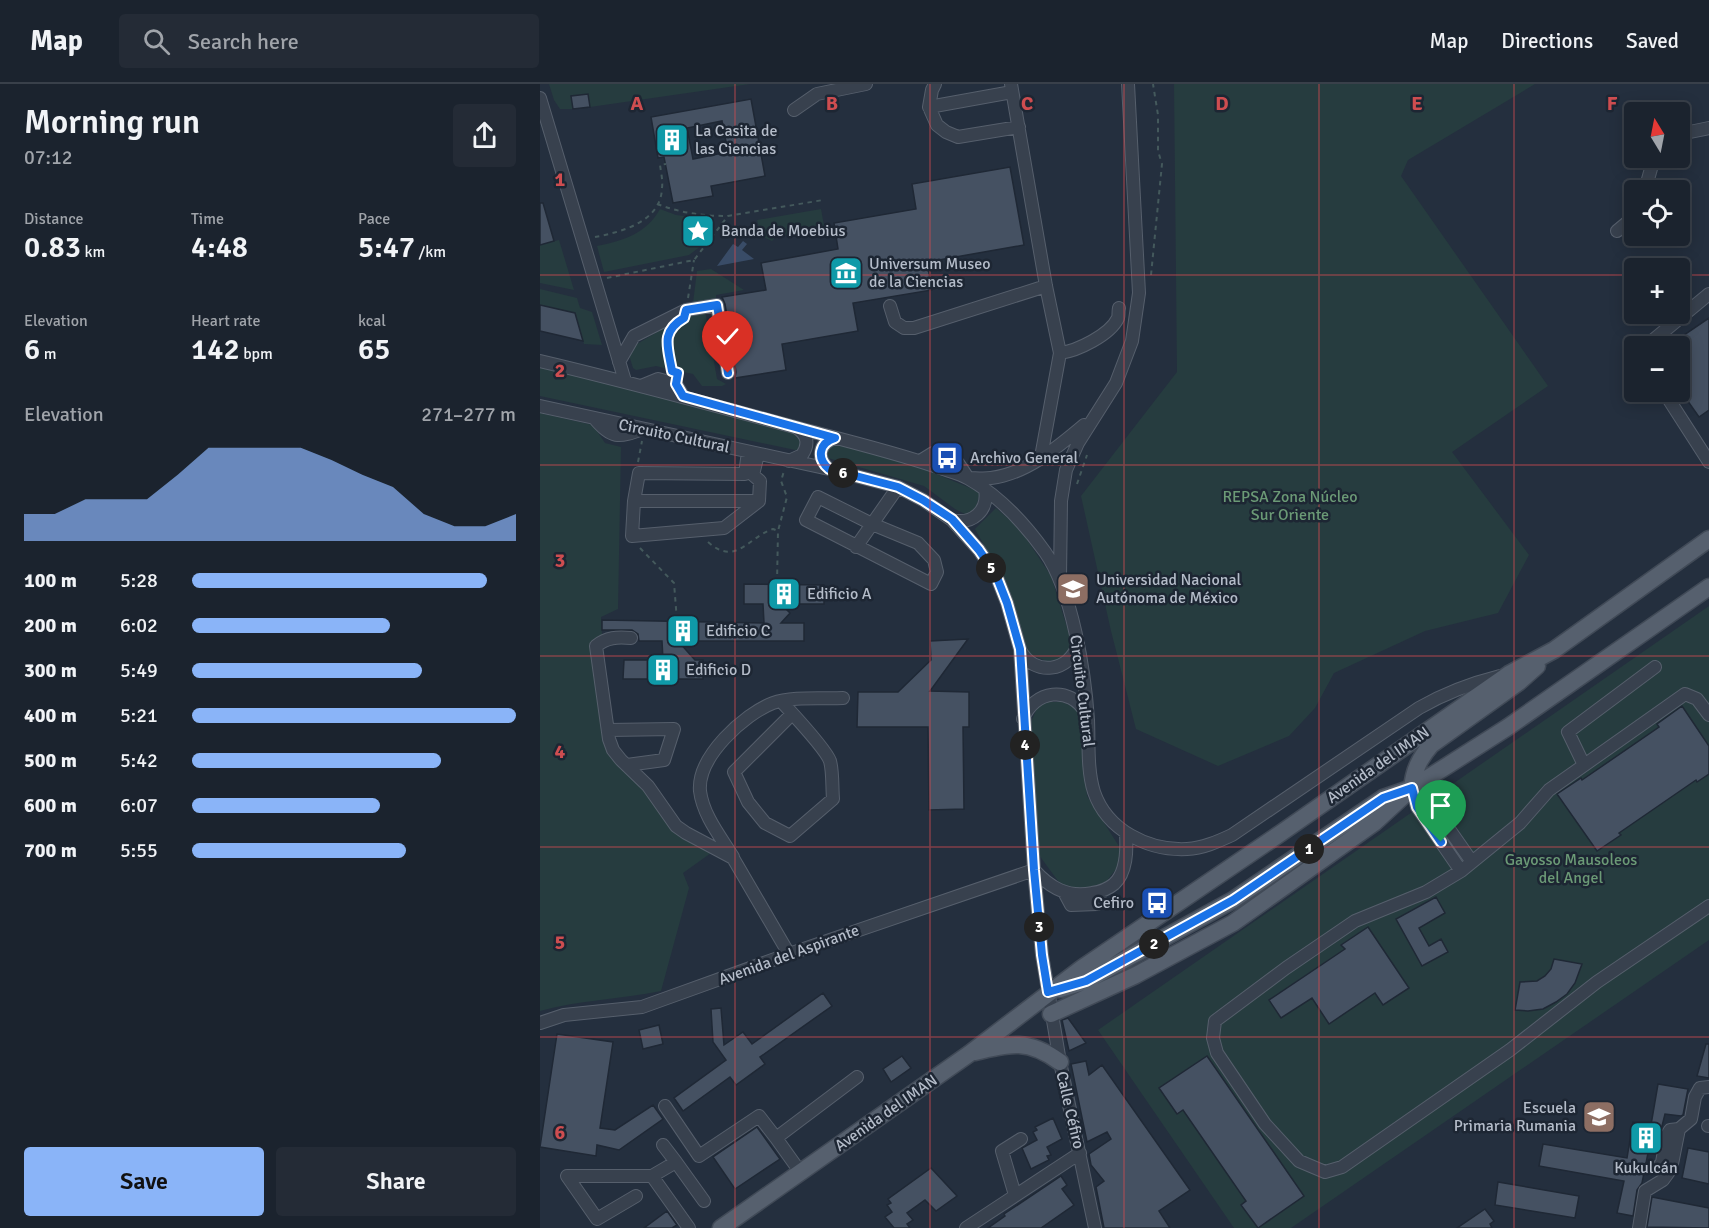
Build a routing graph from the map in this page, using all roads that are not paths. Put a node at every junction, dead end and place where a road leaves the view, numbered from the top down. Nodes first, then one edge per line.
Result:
1 (866, 84) edge
2 (935, 84) edge
3 (1128, 84) edge
4 (1012, 88) edge
5 (540, 98) edge
6 (929, 107) junction
7 (794, 110) dead end
8 (1019, 127) junction
9 (1709, 128) edge
10 (1690, 132) edge
11 (1624, 225) edge
12 (1617, 231) dead end
13 (1046, 286) junction
14 (1709, 294) edge
15 (890, 306) dead end
16 (1119, 308) dead end
17 (1658, 336) edge
18 (1060, 353) junction
19 (540, 361) edge
20 (620, 362) junction
21 (728, 373) dead end
22 (625, 381) junction
23 (641, 386) junction
24 (683, 396) junction
25 (1670, 402) edge
26 (540, 406) edge
27 (1094, 416) junction
28 (797, 428) junction
29 (835, 438) junction
30 (753, 453) junction
31 (1041, 457) junction
32 (787, 461) junction
33 (1709, 462) edge
34 (829, 469) junction
35 (968, 478) junction
36 (898, 487) junction
37 (985, 489) junction
38 (634, 501) junction
39 (759, 501) junction
40 (952, 519) junction
41 (872, 524) junction
42 (1707, 543) edge
43 (856, 547) junction
44 (1060, 579) junction
45 (1709, 588) edge
46 (631, 638) dead end
47 (1078, 644) junction
48 (1020, 649) junction
49 (1554, 650) junction
50 (1655, 667) dead end
51 (1509, 674) junction
52 (843, 698) dead end
53 (781, 701) junction
54 (792, 714) junction
55 (1709, 715) edge
56 (1088, 716) junction
57 (1023, 720) junction
58 (608, 730) junction
59 (627, 765) junction
60 (1584, 765) junction
61 (1412, 788) junction
62 (1126, 834) junction
63 (733, 858) junction
64 (1472, 862) junction
65 (1034, 870) junction
66 (1461, 871) junction
67 (1709, 906) edge
68 (789, 954) junction
69 (1048, 992) junction
70 (1052, 1014) junction
71 (540, 1023) edge
72 (969, 1054) junction
73 (1060, 1062) junction
74 (857, 1077) dead end
75 (1709, 1087) edge
76 (665, 1106) dead end
77 (1679, 1129) junction
78 (776, 1138) junction
79 (1021, 1138) dead end
80 (663, 1145) dead end
81 (1080, 1153) junction
82 (676, 1162) junction
83 (1660, 1165) dead end
84 (801, 1173) junction
85 (652, 1176) junction
86 (1015, 1195) junction
87 (636, 1196) dead end
88 (704, 1201) dead end
89 (689, 1228) edge
90 (721, 1228) edge
91 (966, 1228) edge
92 (1095, 1228) edge
93 (1639, 1228) edge

1 - 7 street
2 - 6 street
3 - 27 street
4 - 6 street
4 - 8 street
5 - 20 street
6 - 8 street
8 - 13 street
9 - 10 street
11 - 12 street
13 - 15 street
13 - 18 street
14 - 17 street
16 - 18 street
18 - 31 street
19 - 22 street, Circuito Cultural
20 - 21 street
20 - 22 street
22 - 23 street, Circuito Cultural
23 - 24 street, Circuito Cultural
23 - 24 street
24 - 28 street, Circuito Cultural
25 - 33 street
26 - 30 street, Circuito Cultural
27 - 31 street
27 - 44 street
28 - 29 street, Circuito Cultural
28 - 32 street
29 - 34 street
29 - 35 street, Circuito Cultural
30 - 32 street, Circuito Cultural
30 - 38 street
30 - 39 street
31 - 35 street
32 - 34 street, Circuito Cultural
34 - 36 street, Circuito Cultural
35 - 37 street, Circuito Cultural
36 - 40 street, Circuito Cultural
36 - 41 street
37 - 40 street
37 - 44 street, Circuito Cultural
38 - 39 street
38 - 39 street
40 - 48 street, Circuito Cultural
41 - 43 street
41 - 43 street
41 - 43 street
42 - 49 main road, Avenida del IMAN
44 - 47 street, Circuito Cultural
45 - 61 main road, Avenida del IMAN
46 - 58 street
47 - 48 street
47 - 56 street, Circuito Cultural
48 - 57 street, Circuito Cultural
49 - 51 main road, Avenida del IMAN
49 - 61 main road
50 - 60 street
51 - 62 street, Circuito Cultural
51 - 69 main road, Avenida del IMAN
52 - 53 street
53 - 54 street
53 - 63 street
54 - 54 street
55 - 60 street
56 - 57 street
56 - 62 street, Circuito Cultural
57 - 65 street, Circuito Cultural
58 - 59 street
58 - 59 street
59 - 63 street
60 - 64 street
61 - 64 street
61 - 66 street
61 - 69 main road, Avenida del IMAN
61 - 70 main road
62 - 65 street
63 - 68 street
64 - 66 street
65 - 68 street, Avenida del Aspirante
65 - 69 street, Circuito Cultural
66 - 67 street
68 - 71 street, Avenida del Aspirante
69 - 70 street, Calle Céfiro
69 - 72 main road, Avenida del IMAN
70 - 73 street, Calle Céfiro
72 - 73 main road
72 - 84 main road, Avenida del IMAN
73 - 81 street, Calle Céfiro
74 - 78 street
75 - 77 street
76 - 78 street
77 - 83 street
77 - 93 street
78 - 84 street
79 - 86 street
80 - 82 street
81 - 86 street
81 - 92 street, Calle Céfiro
82 - 85 street
82 - 88 street
84 - 90 main road, Avenida del IMAN
85 - 87 street
85 - 89 street
86 - 91 street

